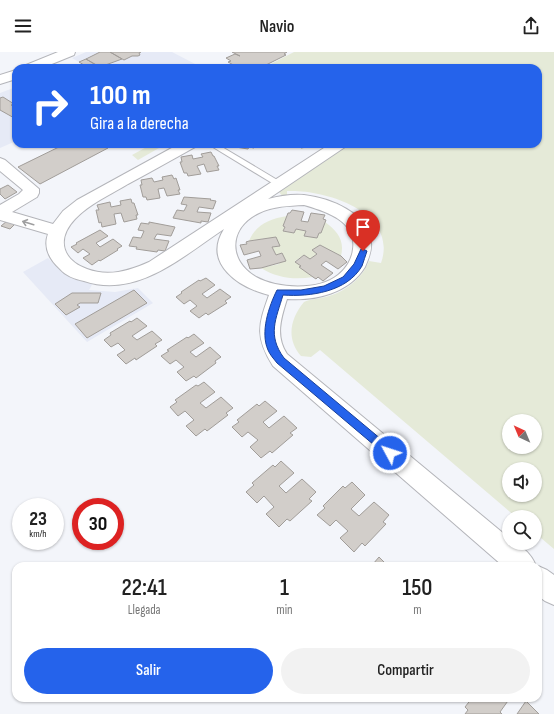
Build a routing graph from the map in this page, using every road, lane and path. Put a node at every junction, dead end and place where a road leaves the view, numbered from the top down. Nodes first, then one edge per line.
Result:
1 (69, 52) edge
2 (40, 64) edge
3 (12, 76) edge
4 (0, 80) edge
5 (183, 148) edge
6 (219, 148) edge
7 (334, 148) edge
8 (0, 163) edge
9 (280, 184) junction
10 (245, 210) junction
11 (0, 213) edge
12 (0, 228) edge
13 (56, 239) junction
14 (280, 292) junction
15 (518, 562) edge
16 (542, 582) edge
17 (554, 592) edge

1 - 2 main road
3 - 4 main road
5 - 13 street
6 - 9 lane
7 - 9 street
8 - 11 street
9 - 10 street
10 - 13 street
10 - 14 street
10 - 14 street
13 -> 11 street
12 - 13 street
14 - 15 street
16 - 17 street

